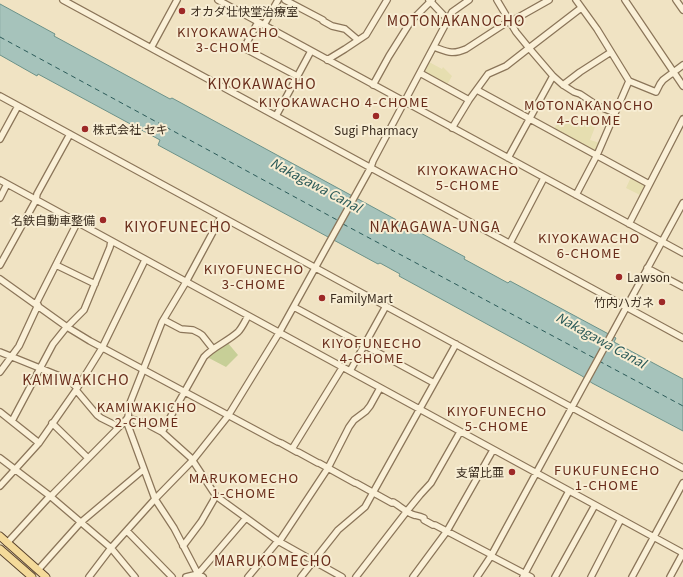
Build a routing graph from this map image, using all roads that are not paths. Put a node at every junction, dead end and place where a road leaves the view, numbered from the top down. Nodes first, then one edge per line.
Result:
1 (63, 0) edge
2 (177, 0) edge
3 (218, 0) edge
4 (278, 0) edge
5 (285, 0) edge
6 (387, 0) edge
7 (430, 0) edge
8 (469, 0) edge
9 (497, 0) edge
10 (549, 0) edge
11 (576, 0) edge
12 (625, 0) edge
13 (676, 0) edge
14 (71, 2) edge
15 (581, 8) junction
16 (683, 10) edge
17 (448, 20) junction
18 (510, 21) junction
19 (258, 22) junction
20 (264, 26) junction
21 (358, 40) junction
22 (434, 47) junction
23 (151, 48) junction
24 (529, 48) junction
25 (311, 51) junction
26 (611, 52) junction
27 (327, 60) junction
28 (683, 66) edge
29 (673, 72) junction
30 (420, 73) junction
31 (298, 76) junction
32 (553, 76) junction
33 (629, 81) junction
34 (373, 84) junction
35 (563, 85) junction
36 (683, 86) edge
37 (477, 90) junction
38 (0, 96) edge
39 (469, 100) junction
40 (405, 102) junction
41 (18, 106) junction
42 (615, 113) junction
43 (276, 116) junction
44 (530, 119) junction
45 (683, 119) edge
46 (452, 128) junction
47 (70, 134) junction
48 (0, 139) edge
49 (597, 156) junction
50 (508, 158) junction
51 (371, 167) junction
52 (544, 178) junction
53 (0, 180) edge
54 (7, 184) junction
55 (649, 184) junction
56 (576, 195) junction
57 (0, 198) edge
58 (36, 200) junction
59 (683, 203) edge
60 (221, 217) junction
61 (77, 223) junction
62 (629, 224) junction
63 (111, 241) junction
64 (662, 242) junction
65 (510, 243) junction
66 (683, 253) edge
67 (145, 260) junction
68 (0, 265) edge
69 (56, 265) junction
70 (315, 268) junction
71 (647, 268) junction
72 (0, 279) edge
73 (186, 282) junction
74 (95, 284) junction
75 (683, 287) edge
76 (37, 304) junction
77 (386, 306) junction
78 (294, 307) junction
79 (626, 307) junction
80 (248, 316) junction
81 (164, 320) junction
82 (67, 327) junction
83 (279, 333) junction
84 (683, 338) edge
85 (456, 344) junction
86 (364, 345) junction
87 (102, 348) junction
88 (213, 349) junction
89 (0, 352) edge
90 (11, 357) junction
91 (342, 368) junction
92 (40, 369) junction
93 (143, 370) junction
94 (0, 372) edge
95 (350, 372) junction
96 (434, 383) junction
97 (380, 388) junction
98 (77, 389) junction
99 (184, 392) junction
100 (572, 408) junction
101 (419, 409) junction
102 (0, 412) edge
103 (228, 416) junction
104 (126, 420) junction
105 (12, 421) junction
106 (52, 424) junction
107 (119, 427) junction
108 (162, 432) junction
109 (460, 432) junction
110 (39, 443) junction
111 (292, 449) junction
112 (494, 450) junction
113 (0, 458) edge
114 (88, 458) junction
115 (193, 460) junction
116 (328, 468) junction
117 (683, 468) edge
118 (15, 469) junction
119 (144, 469) junction
120 (536, 473) junction
121 (683, 483) edge
122 (0, 486) edge
123 (569, 491) junction
124 (373, 492) junction
125 (216, 496) junction
126 (50, 497) junction
127 (155, 499) junction
128 (595, 505) junction
129 (407, 511) junction
130 (246, 518) junction
131 (621, 519) junction
132 (80, 523) junction
133 (126, 531) junction
134 (447, 531) junction
135 (0, 536) edge
136 (654, 537) junction
137 (279, 542) junction
138 (7, 543) junction
139 (182, 546) junction
140 (111, 548) junction
141 (0, 549) edge
142 (683, 553) edge
143 (492, 556) junction
144 (313, 561) junction
145 (38, 570) junction
146 (200, 575) edge
147 (524, 575) edge
148 (32, 577) edge
149 (46, 577) edge
150 (89, 577) edge
151 (135, 577) edge
152 (172, 577) edge
153 (186, 577) edge
154 (248, 577) edge
155 (300, 577) edge
156 (342, 577) edge
157 (356, 577) edge
158 (413, 577) edge
159 (478, 577) edge
160 (531, 577) edge
161 (555, 577) edge
162 (590, 577) edge
163 (632, 577) edge
164 (670, 577) edge

1 - 14 street
2 - 23 street
3 - 19 street
4 - 20 street
5 - 21 street
6 - 21 street
7 - 17 street
7 - 34 street
8 - 17 street
9 - 18 street
10 - 18 street
11 - 15 street
12 - 29 street
13 - 16 street
14 - 23 street
15 - 24 street
15 - 26 street
17 - 22 street
18 - 22 street
18 - 24 street
19 - 20 street
19 - 31 street
20 - 25 street
21 - 27 street
22 - 30 street
23 - 43 street
24 - 32 street
24 - 37 street
25 - 27 street
25 - 31 street
26 - 33 street
26 - 35 street
27 - 34 street
28 - 29 street
29 - 33 street
29 - 36 street
30 - 39 street
30 - 40 street
31 - 43 street
32 - 35 street
32 - 44 street
33 - 42 street
34 - 40 street
35 - 42 street
37 - 39 street
37 - 44 street
38 - 41 street
39 - 46 street
40 - 46 street
40 - 51 street
41 - 47 street
41 - 48 street
42 - 49 street
43 - 51 street
44 - 49 street
44 - 50 street
45 - 55 street
46 - 50 street
47 - 58 street
47 - 60 street
49 - 55 street
49 - 56 street
50 - 52 street
51 - 65 street
51 - 70 street
52 - 56 street
52 - 65 street
53 - 54 street
54 - 57 street
54 - 58 street
55 - 62 street
56 - 62 street
58 - 61 street
58 - 68 street
59 - 64 street
60 - 70 street
60 - 73 street
61 - 63 street
61 - 69 street
62 - 64 street
63 - 67 street
63 - 74 street
64 - 66 street
64 - 71 street
65 - 79 street
67 - 73 street
67 - 87 street
69 - 74 street
69 - 76 street
70 - 77 street
70 - 78 street
71 - 75 street
71 - 79 street
72 - 76 street
73 - 80 street
73 - 81 street
74 - 82 street
76 - 82 street
76 - 90 street
77 - 85 street
77 - 86 street
78 - 83 street
78 - 86 street
79 - 84 street
79 - 100 street
80 - 83 street
80 - 88 street
81 - 88 street
81 - 93 street
82 - 87 street
82 - 92 street
83 - 91 street
83 - 103 street
85 - 96 street
85 - 100 street
86 - 95 street
86 - 96 street
87 - 93 street
87 - 98 street
88 - 99 street
89 - 90 street
90 - 92 street
90 - 94 street
91 - 95 street
91 - 111 street
92 - 98 street
92 - 105 street
93 - 99 street
93 - 104 street
95 - 97 street
96 - 101 street
97 - 101 street
97 - 116 street
98 - 106 street
98 - 107 street
99 - 103 street
99 - 108 street
100 - 117 street
100 - 120 street
101 - 109 street
101 - 124 street
102 - 105 street
103 - 111 street
103 - 115 street
104 - 107 street
104 - 108 street
104 - 119 street
105 - 110 street
106 - 110 street
106 - 114 street
107 - 114 street
108 - 115 street
109 - 112 street
109 - 129 street
110 - 118 street
111 - 116 street
112 - 120 street
112 - 134 street
113 - 118 street
114 - 126 street
115 - 125 street
115 - 127 street
116 - 124 street
116 - 137 street
118 - 122 street
118 - 126 street
119 - 127 street
119 - 132 street
120 - 123 street
120 - 143 street
121 - 136 street
123 - 128 street
123 - 147 street
124 - 129 street
124 - 144 street
125 - 130 street
125 - 139 street
126 - 132 street
126 - 138 street
127 - 133 street
127 - 139 street
128 - 131 street
128 - 161 street
129 - 134 street
129 - 157 street
130 - 137 street
130 - 146 street
131 - 136 street
131 - 162 street
132 - 140 street
132 - 145 street
133 - 140 street
133 - 152 street
134 - 143 street
134 - 158 street
135 - 138 main road
136 - 142 street
136 - 163 street
137 - 144 street
137 - 154 street
138 - 145 main road
139 - 146 street
140 - 150 street
140 - 151 street
141 - 148 main road
142 - 164 street
143 - 147 street
143 - 159 street
144 - 155 street
144 - 156 street
145 - 149 main road
146 - 153 street
147 - 160 street

